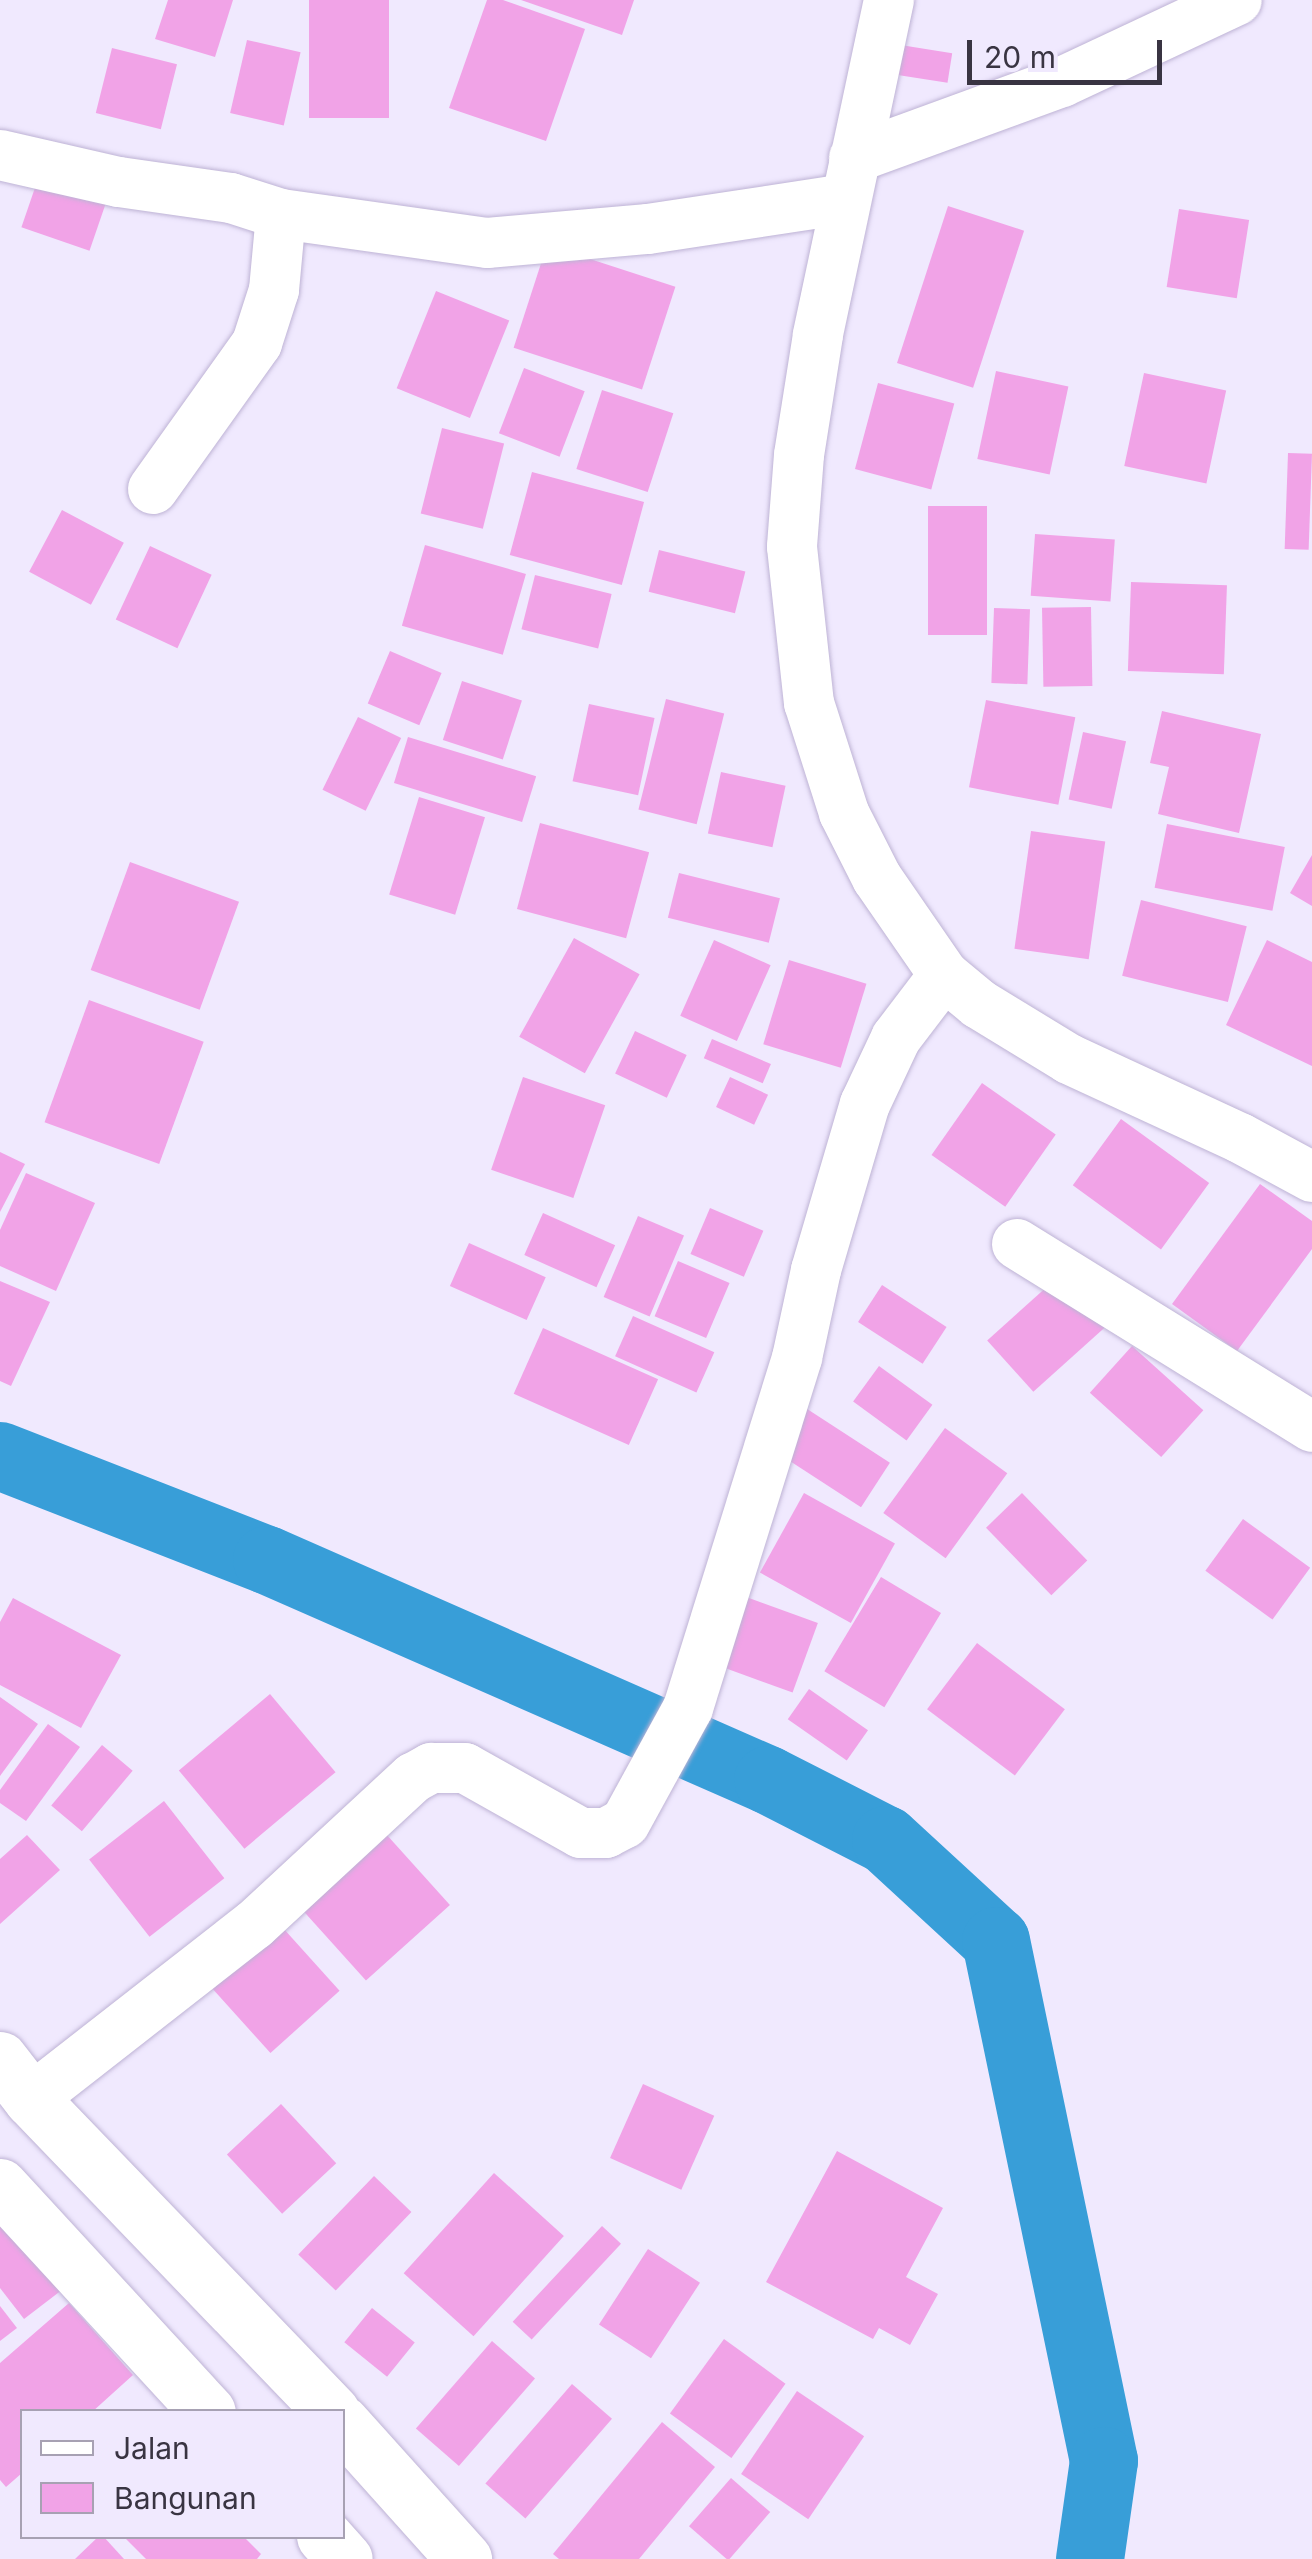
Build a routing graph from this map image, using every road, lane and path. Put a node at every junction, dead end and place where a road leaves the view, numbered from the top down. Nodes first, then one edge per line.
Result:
1 (889, 0) edge
2 (1238, 0) edge
3 (0, 155) edge
4 (850, 178) junction
5 (281, 214) junction
6 (152, 489) dead end
7 (944, 975) junction
8 (1312, 1177) edge
9 (1018, 1244) dead end
10 (1312, 1427) edge
11 (16, 2079) edge
12 (0, 2186) edge
13 (205, 2409) edge
14 (329, 2409) edge
15 (345, 2426) edge
16 (327, 2539) edge
17 (344, 2559) edge
18 (464, 2559) edge

1 - 4 street
2 - 4 street
3 - 5 street
4 - 5 street
4 - 7 street
5 - 6 street
7 - 8 street
7 - 11 street
9 - 10 street
11 - 14 main road
12 - 13 main road
15 - 18 main road
16 - 17 main road

